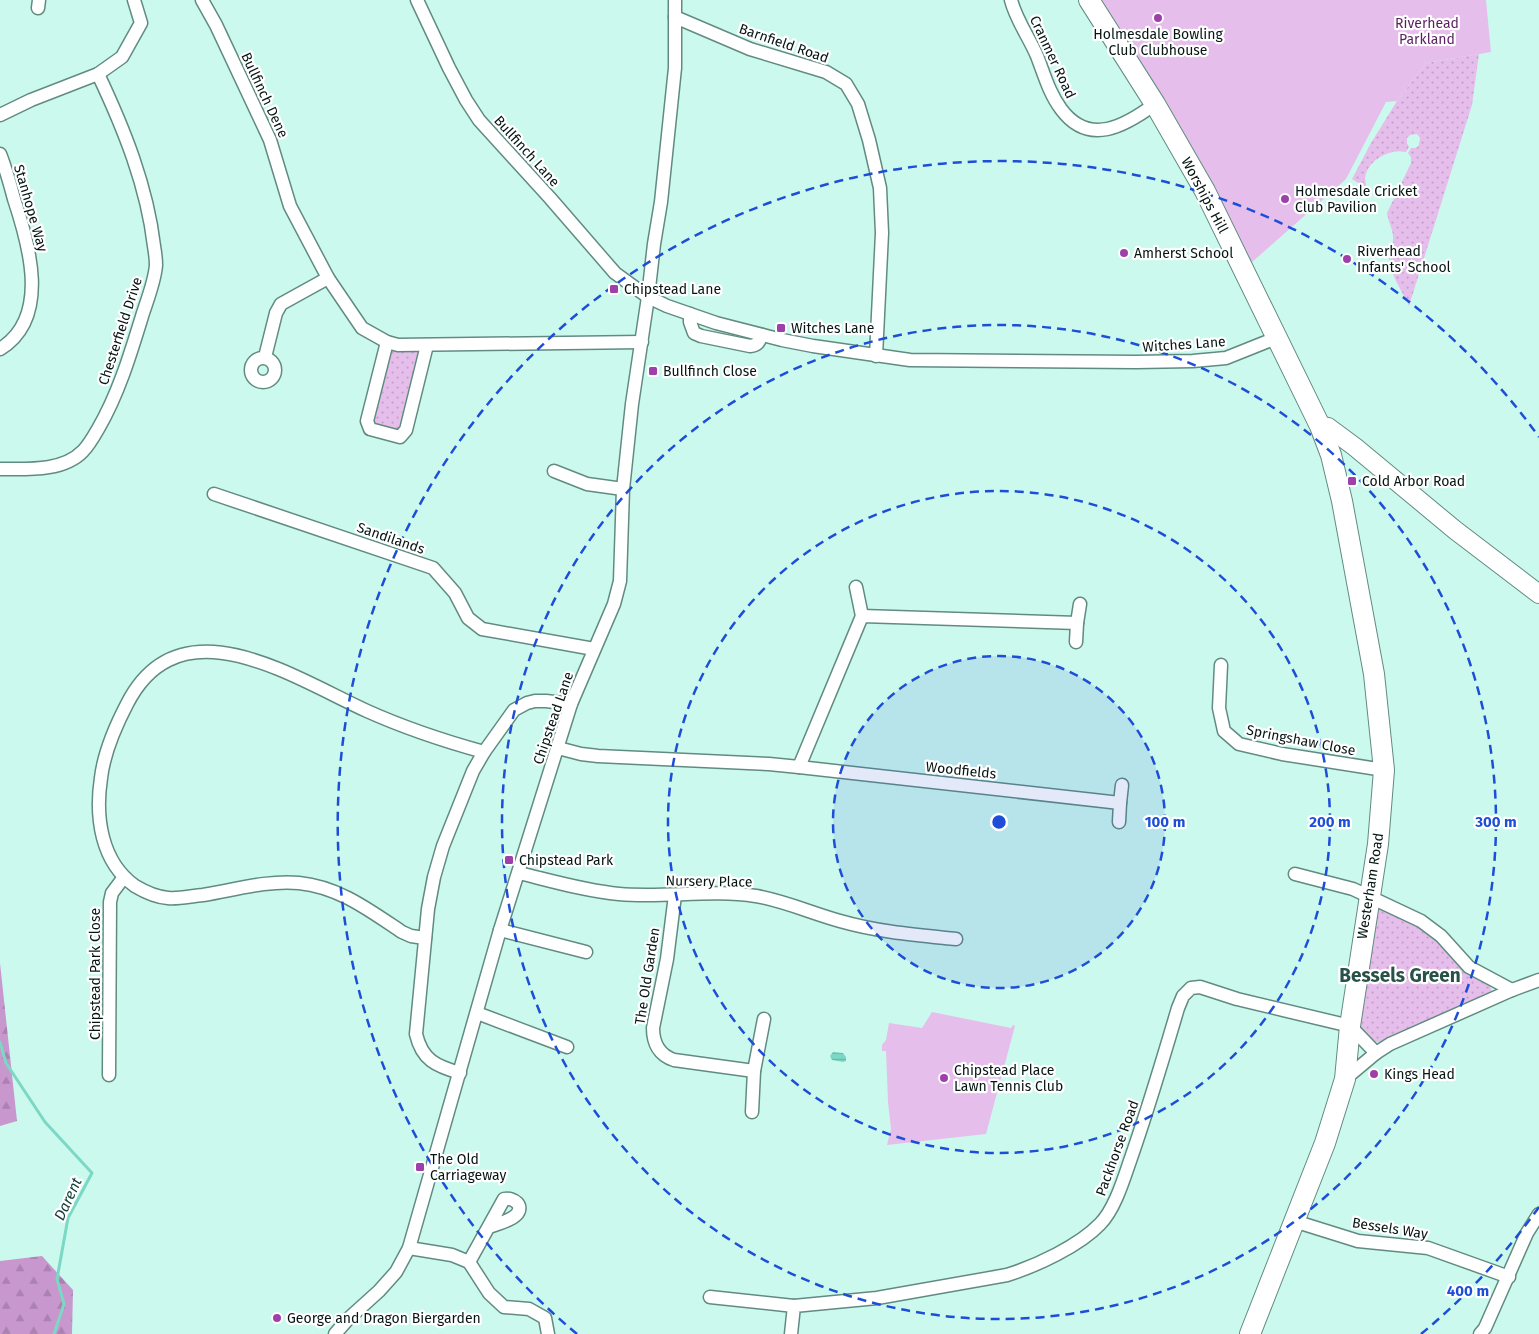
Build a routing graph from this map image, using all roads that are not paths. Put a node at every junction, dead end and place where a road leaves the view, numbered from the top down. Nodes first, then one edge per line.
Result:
1 (134, 0) edge
2 (202, 0) edge
3 (417, 0) edge
4 (675, 0) edge
5 (1089, 0) edge
6 (1009, 2) edge
7 (675, 17) junction
8 (98, 74) junction
9 (1155, 104) junction
10 (0, 114) edge
11 (0, 154) edge
12 (328, 278) junction
13 (648, 297) junction
14 (1276, 338) junction
15 (387, 342) junction
16 (642, 342) junction
17 (427, 346) junction
18 (0, 349) edge
19 (876, 356) junction
20 (265, 357) dead end
21 (1320, 426) junction
22 (0, 468) edge
23 (554, 471) dead end
24 (624, 489) junction
25 (214, 494) dead end
26 (856, 587) dead end
27 (1539, 594) edge
28 (1080, 604) dead end
29 (862, 616) junction
30 (1077, 623) junction
31 (1076, 642) dead end
32 (594, 649) junction
33 (1221, 664) dead end
34 (571, 704) junction
35 (558, 748) junction
36 (484, 752) junction
37 (799, 767) junction
38 (1384, 770) junction
39 (1122, 785) dead end
40 (1120, 803) junction
41 (1119, 822) dead end
42 (519, 874) junction
43 (1295, 874) dead end
44 (124, 877) junction
45 (675, 896) junction
46 (1370, 896) junction
47 (500, 930) junction
48 (425, 938) junction
49 (956, 939) dead end
50 (586, 952) dead end
51 (1539, 980) edge
52 (1512, 990) junction
53 (477, 1013) junction
54 (764, 1019) dead end
55 (1350, 1026) junction
56 (568, 1047) dead end
57 (1376, 1053) junction
58 (754, 1070) junction
59 (460, 1073) junction
60 (109, 1075) dead end
61 (1345, 1079) junction
62 (752, 1112) dead end
63 (1539, 1214) edge
64 (1294, 1222) junction
65 (490, 1227) dead end
66 (409, 1248) junction
67 (469, 1262) junction
68 (1509, 1277) junction
69 (710, 1298) dead end
70 (794, 1306) junction
71 (1483, 1331) edge
72 (335, 1334) edge
73 (548, 1334) edge
74 (792, 1334) edge
75 (1250, 1334) edge

1 - 8 street
2 - 12 street, Bullfinch Dene
3 - 13 street, Bullfinch Lane
4 - 7 street, Chipstead Lane
5 - 9 highway, Worships Hill
6 - 9 street, Cranmer Road
7 - 13 street, Chipstead Lane
7 - 19 street, Barnfield Road
8 - 10 street
8 - 22 street, Chesterfield Drive
9 - 14 highway, Worships Hill
11 - 18 street, Stanhope Way
12 - 15 street
12 - 20 street
13 - 16 street, Chipstead Lane
13 - 19 street, Witches Lane
14 - 19 street, Witches Lane
14 - 21 highway, Worships Hill
15 - 17 street
15 - 17 street
16 - 17 street
16 - 24 street, Chipstead Lane
21 - 27 main road
21 - 38 highway, Westerham Road
23 - 24 street
24 - 32 street, Chipstead Lane
25 - 32 street, Sandilands
26 - 29 street
28 - 30 street
29 - 30 street
29 - 37 street
30 - 31 street
32 - 34 street, Chipstead Lane
33 - 38 street, Springshaw Close
34 - 35 street, Chipstead Lane
34 - 36 street
35 - 37 street, Woodfields
35 - 42 street, Chipstead Lane
36 - 44 street
36 - 48 street
37 - 40 street, Woodfields
38 - 46 highway, Westerham Road
39 - 40 street
40 - 41 street
42 - 45 street, Nursery Place
42 - 47 street, Chipstead Lane
43 - 46 street
44 - 48 street
44 - 60 street, Chipstead Park Close
45 - 49 street, Nursery Place
45 - 58 street, The Old Garden
46 - 52 street
46 - 55 highway, Westerham Road
47 - 50 street
47 - 53 street, Chipstead Lane
48 - 59 street
51 - 52 street
52 - 57 street
53 - 56 street
53 - 59 street, Chipstead Lane
54 - 58 street
55 - 57 street
55 - 61 highway, Westerham Road
55 - 70 street, Packhorse Road
57 - 61 street
58 - 62 street
59 - 66 street, Chipstead Lane
61 - 64 highway, Westerham Road
63 - 68 street
64 - 68 street, Bessels Way
64 - 75 highway, Westerham Road
65 - 67 street
66 - 67 street
66 - 72 street, Chipstead Lane
67 - 73 street
68 - 71 street
69 - 70 street, Packhorse Road
70 - 74 street

